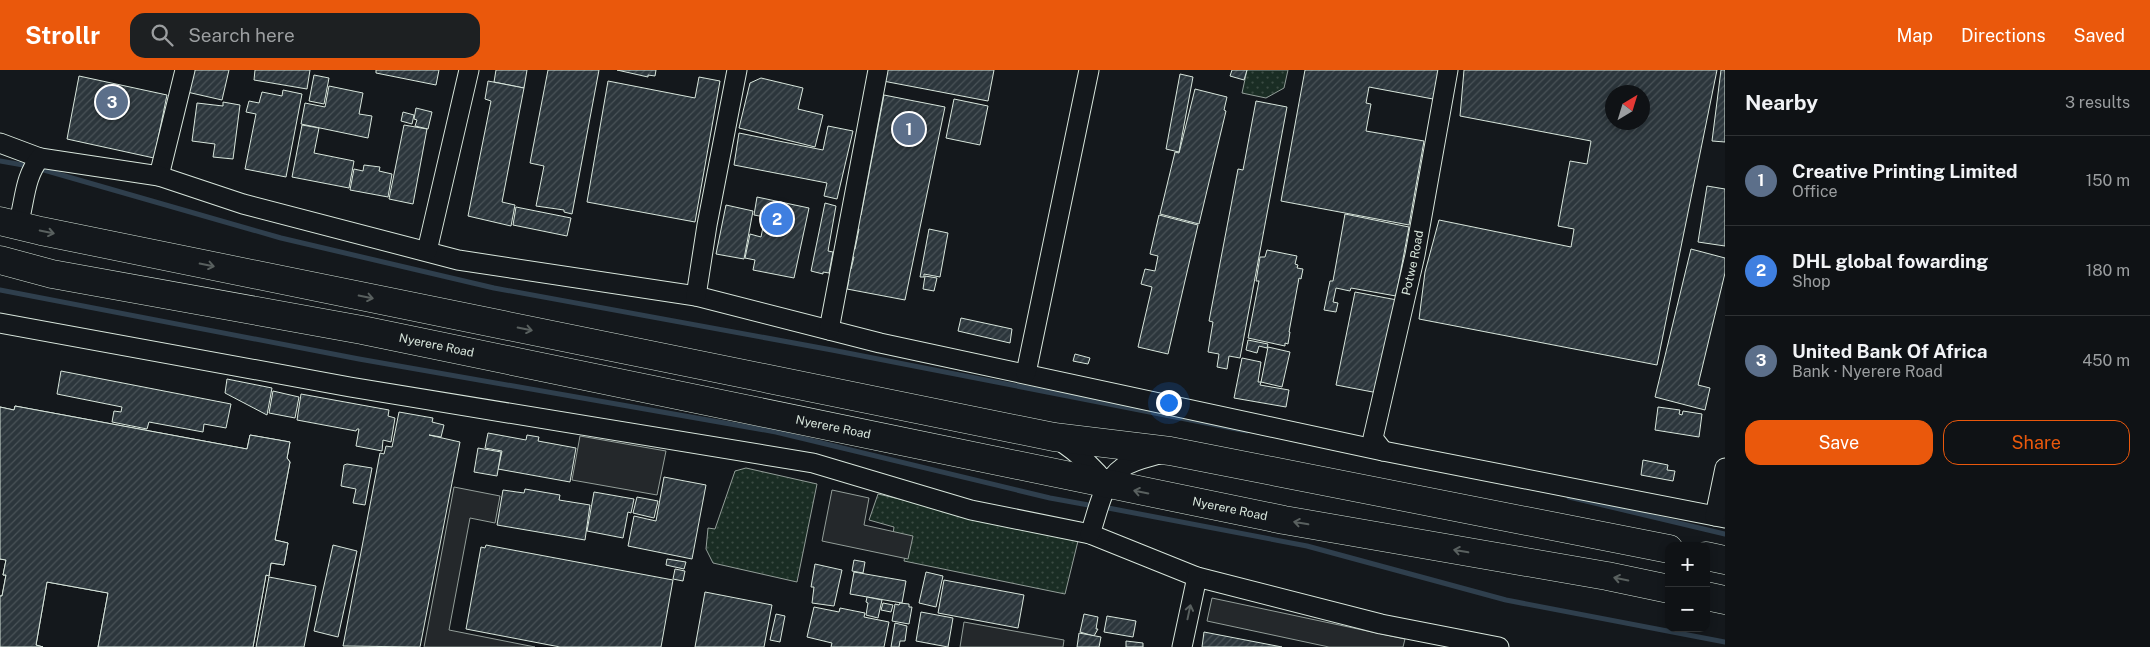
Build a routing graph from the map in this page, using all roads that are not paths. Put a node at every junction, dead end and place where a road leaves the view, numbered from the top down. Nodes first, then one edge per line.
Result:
1 (185, 70) edge
2 (469, 70) edge
3 (737, 70) edge
4 (878, 70) edge
5 (1089, 70) edge
6 (1448, 70) edge
7 (0, 143) edge
8 (40, 158) junction
9 (160, 176) junction
10 (9, 223) edge
11 (427, 251) junction
12 (0, 260) edge
13 (696, 296) junction
14 (0, 323) edge
15 (829, 330) junction
16 (1026, 374) junction
17 (1054, 436) junction
18 (1170, 451) junction
19 (1383, 451) junction
20 (1725, 468) edge
21 (1107, 485) junction
22 (1720, 517) edge
23 (1090, 534) junction
24 (1665, 548) edge
25 (1710, 557) edge
26 (1725, 560) edge
27 (1197, 577) junction
28 (1665, 588) edge
29 (1710, 597) edge
30 (1725, 600) edge
31 (1449, 642) edge
32 (1182, 647) edge
33 (1499, 647) edge

1 - 9 street
2 - 11 street
3 - 13 street
4 - 15 street
5 - 16 street
6 - 19 street, Potwe Road
7 - 8 street
8 - 9 street
8 - 10 street
9 - 11 street
10 -> 17 highway
11 - 13 street
12 - 21 highway, Nyerere Road
13 - 15 street
14 - 23 street
15 - 16 street
16 - 19 street
17 - 18 highway
17 - 21 street
18 - 21 street
18 - 24 highway
19 - 22 street
20 - 22 street
21 - 23 street
28 -> 21 highway, Nyerere Road
23 - 27 street
25 - 26 highway
27 - 31 street
32 -> 27 street
29 - 30 highway
31 - 33 street

